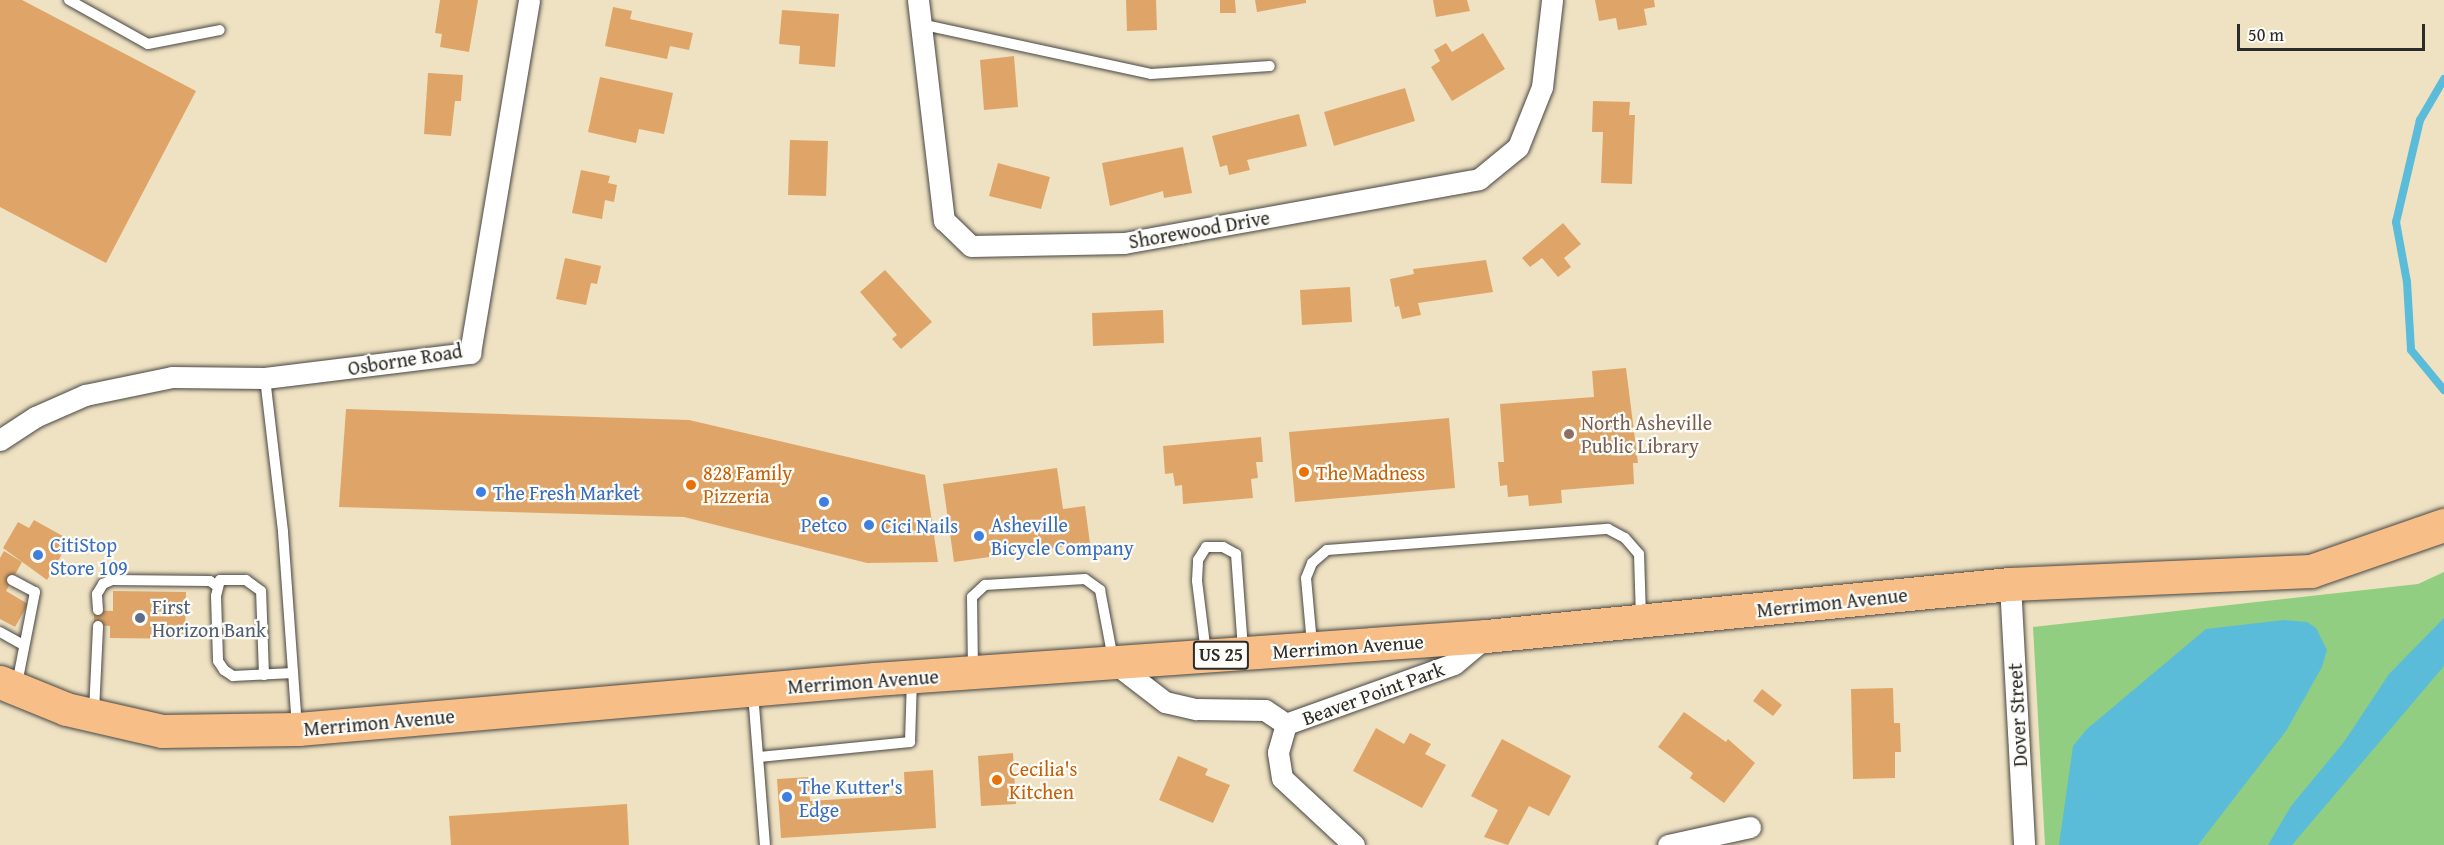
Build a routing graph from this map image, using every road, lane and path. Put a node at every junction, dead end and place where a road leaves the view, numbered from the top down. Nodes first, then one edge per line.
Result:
1 (69, 0) edge
2 (529, 0) edge
3 (918, 0) edge
4 (1552, 0) edge
5 (920, 24) junction
6 (220, 30) dead end
7 (1270, 66) dead end
8 (265, 378) junction
9 (0, 440) edge
10 (2443, 526) edge
11 (12, 580) dead end
12 (2010, 584) junction
13 (218, 586) junction
14 (98, 610) dead end
15 (1641, 621) junction
16 (98, 626) dead end
17 (0, 632) edge
18 (1486, 636) junction
19 (23, 645) junction
20 (1313, 648) junction
21 (1244, 653) junction
22 (1206, 656) junction
23 (1113, 662) junction
24 (974, 672) junction
25 (293, 673) junction
26 (264, 675) junction
27 (912, 676) junction
28 (8, 686) edge
29 (753, 689) junction
30 (94, 717) junction
31 (1286, 724) junction
32 (298, 729) junction
33 (759, 757) junction
34 (1750, 827) dead end
35 (765, 845) edge
36 (1354, 845) edge
37 (1668, 845) edge
38 (2024, 845) edge

1 - 6 lane
2 - 8 street, Osborne Road
3 - 5 street, Shorewood Drive
4 - 5 street, Shorewood Drive
5 - 7 lane
8 - 9 street, Osborne Road
8 - 25 lane
10 - 12 main road, Merrimon Avenue / US 25
11 - 19 lane
12 - 15 main road, Merrimon Avenue / US 25
12 - 38 street, Dover Street
13 - 14 lane
13 - 26 lane
13 - 26 lane
15 - 18 main road, Merrimon Avenue / US 25
15 - 20 lane
16 - 30 lane
17 - 19 lane
18 - 20 main road, Merrimon Avenue / US 25
18 - 31 street, Beaver Point Park
19 - 28 lane
20 - 21 main road, Merrimon Avenue / US 25
21 - 22 main road, Merrimon Avenue / US 25
21 - 22 lane
22 - 23 main road, Merrimon Avenue / US 25
23 - 24 main road, Merrimon Avenue / US 25
23 - 24 lane
23 - 31 street, Beaver Point Park
24 - 27 main road, Merrimon Avenue / US 25
25 - 26 lane
25 - 32 lane
27 - 29 main road, Merrimon Avenue / US 25
27 - 33 lane
28 - 30 main road, Merrimon Avenue / US 25
29 - 32 main road, Merrimon Avenue / US 25
29 - 33 lane
30 - 32 main road, Merrimon Avenue / US 25
31 - 36 street, Beaver Point Park
33 - 35 lane
34 - 37 street

